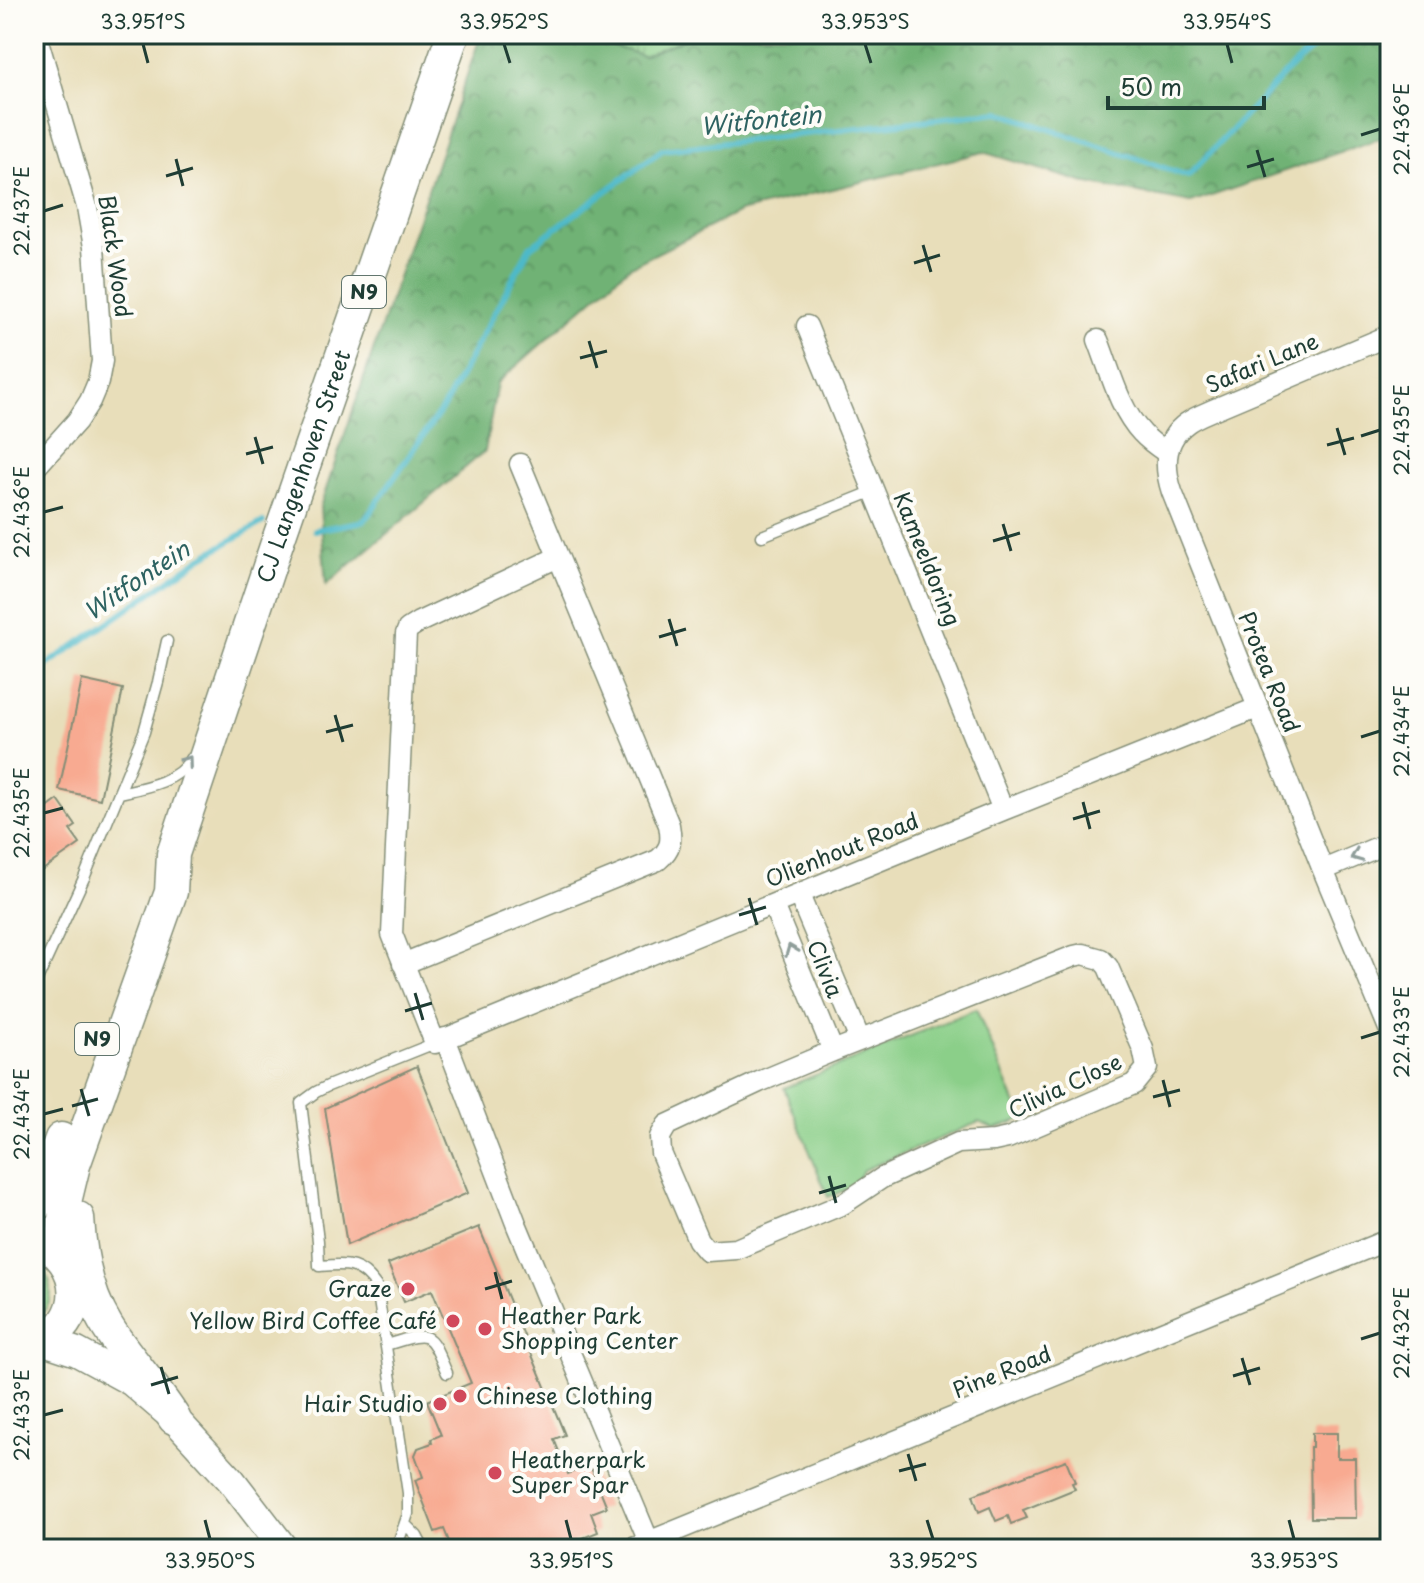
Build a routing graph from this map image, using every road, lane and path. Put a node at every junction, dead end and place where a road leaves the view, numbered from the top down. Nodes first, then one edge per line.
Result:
1 (36, 34) edge
2 (453, 34) edge
3 (807, 326) dead end
4 (1390, 335) edge
5 (1098, 340) dead end
6 (1167, 453) junction
7 (520, 464) dead end
8 (34, 469) edge
9 (874, 491) junction
10 (762, 536) dead end
11 (558, 557) junction
12 (167, 641) dead end
13 (237, 667) junction
14 (1257, 708) junction
15 (119, 793) junction
16 (1003, 810) junction
17 (1390, 842) edge
18 (173, 854) junction
19 (1323, 870) junction
20 (799, 895) junction
21 (773, 905) junction
22 (403, 964) junction
23 (38, 967) edge
24 (34, 987) edge
25 (1390, 1031) edge
26 (860, 1040) junction
27 (440, 1041) junction
28 (833, 1051) junction
29 (92, 1112) junction
30 (34, 1207) edge
31 (1390, 1239) edge
32 (47, 1247) edge
33 (73, 1302) junction
34 (39, 1343) edge
35 (386, 1345) junction
36 (447, 1373) dead end
37 (132, 1382) junction
38 (174, 1418) junction
39 (406, 1525) junction
40 (640, 1545) edge
41 (284, 1549) edge
42 (396, 1549) edge
43 (424, 1549) edge

1 - 8 street, Black Wood
2 - 13 highway, CJ Langenhoven Street / N9
3 - 9 street, Kameeldoring
4 - 6 street, Safari Lane
5 - 6 street
6 - 14 street, Protea Road
7 - 11 street
9 - 10 lane
9 - 16 street, Kameeldoring
11 - 22 street
11 - 22 street
12 - 15 lane
15 -> 13 lane
13 - 18 highway, CJ Langenhoven Street / N9
14 - 16 street, Olienhout Road
14 - 19 street, Protea Road
15 - 23 lane
16 - 20 street, Olienhout Road
17 -> 19 street
18 - 29 highway, CJ Langenhoven Street / N9
18 - 30 highway, CJ Langenhoven Street / N9
19 - 25 street, Protea Road
20 - 21 street, Olienhout Road
20 - 26 street, Clivia
21 - 27 street, Olienhout Road
28 -> 21 street, Clivia
22 - 27 street
23 - 24 lane
26 - 28 street, Clivia Close
26 - 28 street, Clivia Close
27 - 35 lane
27 - 40 street
29 - 32 highway, CJ Langenhoven Street / N9
29 - 38 highway
31 - 40 street, Pine Road
32 - 33 highway, N9
33 - 34 highway
33 - 37 main road
34 - 37 main road
35 - 36 lane
35 - 39 lane
37 - 38 main road
38 - 41 main road
39 - 42 lane
39 - 43 lane

